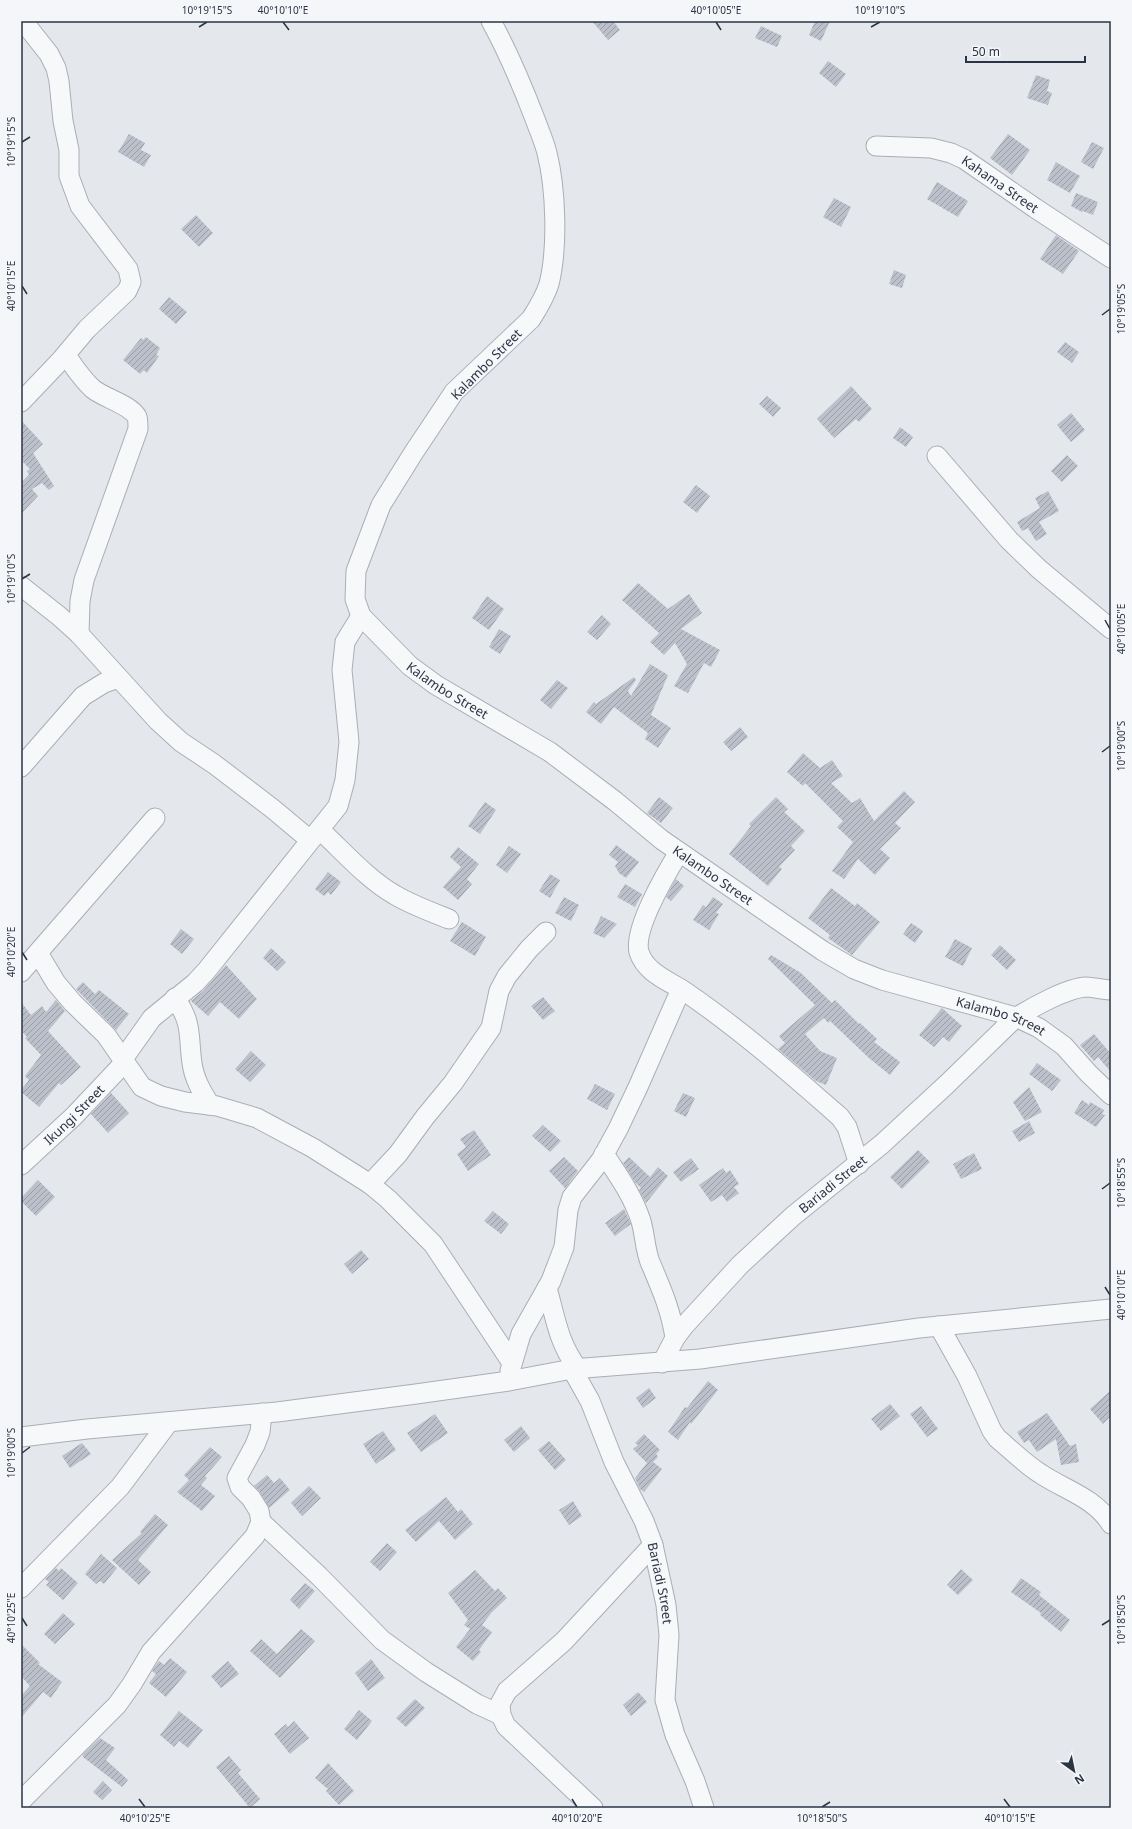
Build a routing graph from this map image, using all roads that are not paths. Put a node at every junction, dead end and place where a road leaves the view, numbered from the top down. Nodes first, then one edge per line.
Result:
1 (23, 21) edge
2 (491, 21) edge
3 (876, 146) dead end
4 (1111, 258) edge
5 (66, 355) junction
6 (21, 402) edge
7 (937, 456) dead end
8 (21, 586) edge
9 (361, 616) junction
10 (1111, 629) edge
11 (79, 634) junction
12 (118, 678) junction
13 (22, 765) edge
14 (155, 818) dead end
15 (315, 835) junction
16 (679, 852) junction
17 (449, 919) dead end
18 (546, 932) dead end
19 (38, 953) junction
20 (21, 972) edge
21 (681, 989) junction
22 (1111, 990) edge
23 (175, 998) junction
24 (1016, 1017) junction
25 (124, 1061) junction
26 (1111, 1096) edge
27 (210, 1105) junction
28 (604, 1154) junction
29 (860, 1164) junction
30 (21, 1165) edge
31 (370, 1184) junction
32 (547, 1288) junction
33 (1111, 1309) edge
34 (939, 1326) junction
35 (675, 1338) junction
36 (662, 1363) junction
37 (575, 1368) junction
38 (510, 1372) junction
39 (262, 1413) junction
40 (169, 1422) junction
41 (21, 1437) edge
42 (261, 1522) junction
43 (1111, 1524) edge
44 (654, 1545) junction
45 (21, 1588) edge
46 (500, 1715) junction
47 (21, 1801) edge
48 (593, 1808) edge
49 (704, 1808) edge

1 - 5 street
2 - 9 street, Kalambo Street
3 - 4 street, Kahama Street
5 - 6 street
5 - 11 street
7 - 10 street
8 - 11 street
9 - 15 street, Ikungi Street
9 - 16 street, Kalambo Street
11 - 12 street
12 - 13 street
12 - 15 street
14 - 19 street
15 - 17 street
15 - 23 street, Ikungi Street
16 - 21 street
16 - 24 street, Kalambo Street
18 - 31 street
19 - 20 street
19 - 25 street
21 - 28 street
21 - 29 street
22 - 24 street, Bariadi Street
23 - 25 street, Ikungi Street
23 - 27 street
24 - 26 street, Kalambo Street
24 - 29 street, Bariadi Street
25 - 27 street
25 - 30 street, Ikungi Street
27 - 31 street
28 - 32 street
28 - 35 street
29 - 35 street, Bariadi Street
31 - 38 street
32 - 37 street, Bariadi Street
32 - 38 street
33 - 34 street
34 - 36 street
34 - 43 street
35 - 36 street, Bariadi Street
36 - 37 street
37 - 38 street
37 - 44 street, Bariadi Street
38 - 39 street
39 - 40 street
39 - 42 street
40 - 41 street
40 - 45 street
42 - 46 street
42 - 47 street
44 - 46 street
44 - 49 street, Bariadi Street
46 - 48 street

